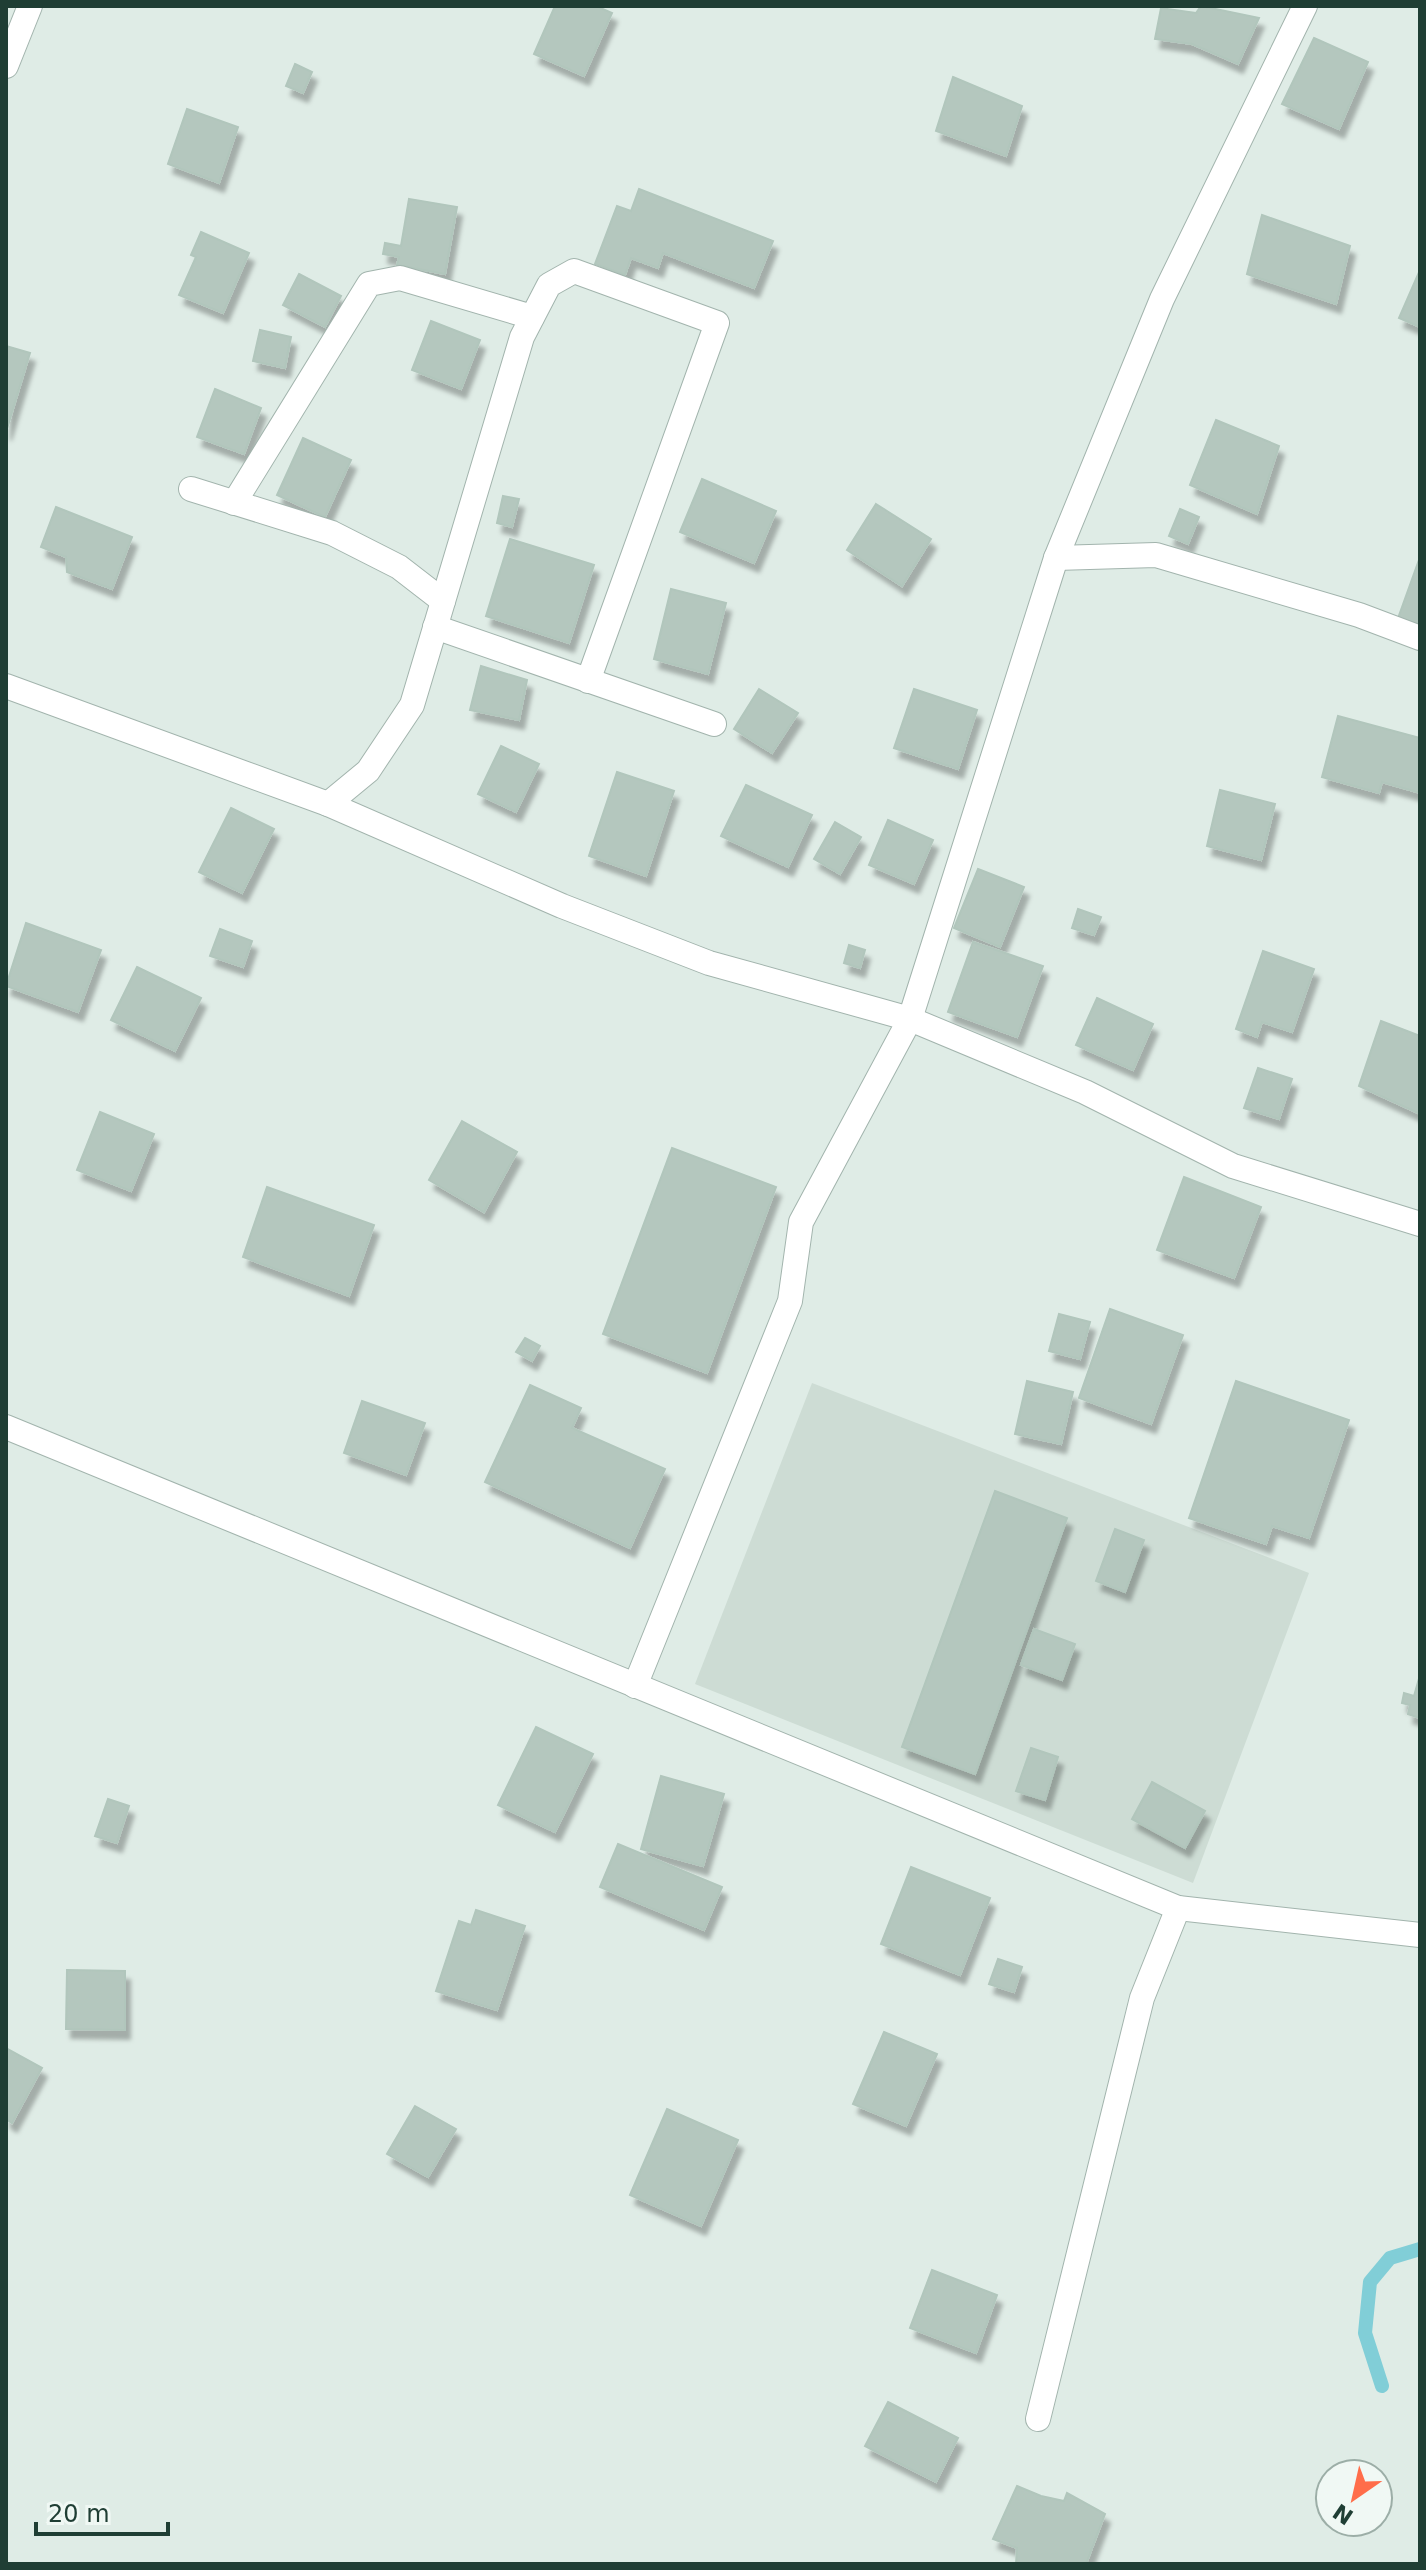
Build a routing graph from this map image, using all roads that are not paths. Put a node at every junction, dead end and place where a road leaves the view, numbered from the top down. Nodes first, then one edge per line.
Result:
1 (30, 6) edge
2 (1305, 6) edge
3 (12, 36) edge
4 (6, 66) edge
5 (532, 317) junction
6 (191, 489) dead end
7 (234, 503) junction
8 (1056, 558) junction
9 (443, 601) junction
10 (435, 627) junction
11 (1420, 638) edge
12 (588, 681) junction
13 (6, 686) edge
14 (714, 724) dead end
15 (328, 804) junction
16 (910, 1019) junction
17 (1420, 1224) edge
18 (6, 1427) edge
19 (635, 1686) junction
20 (1178, 1908) junction
21 (1420, 1935) edge
22 (1038, 2419) dead end

1 - 3 street
2 - 8 street
3 - 4 street
5 - 7 street
5 - 9 street
5 - 12 street
6 - 7 street
7 - 9 street
8 - 11 street
8 - 16 street
9 - 10 street
10 - 12 street
10 - 15 street
12 - 14 street
13 - 15 street
15 - 16 street
16 - 17 street
16 - 19 street
18 - 19 street
19 - 20 street
20 - 21 street
20 - 22 street

